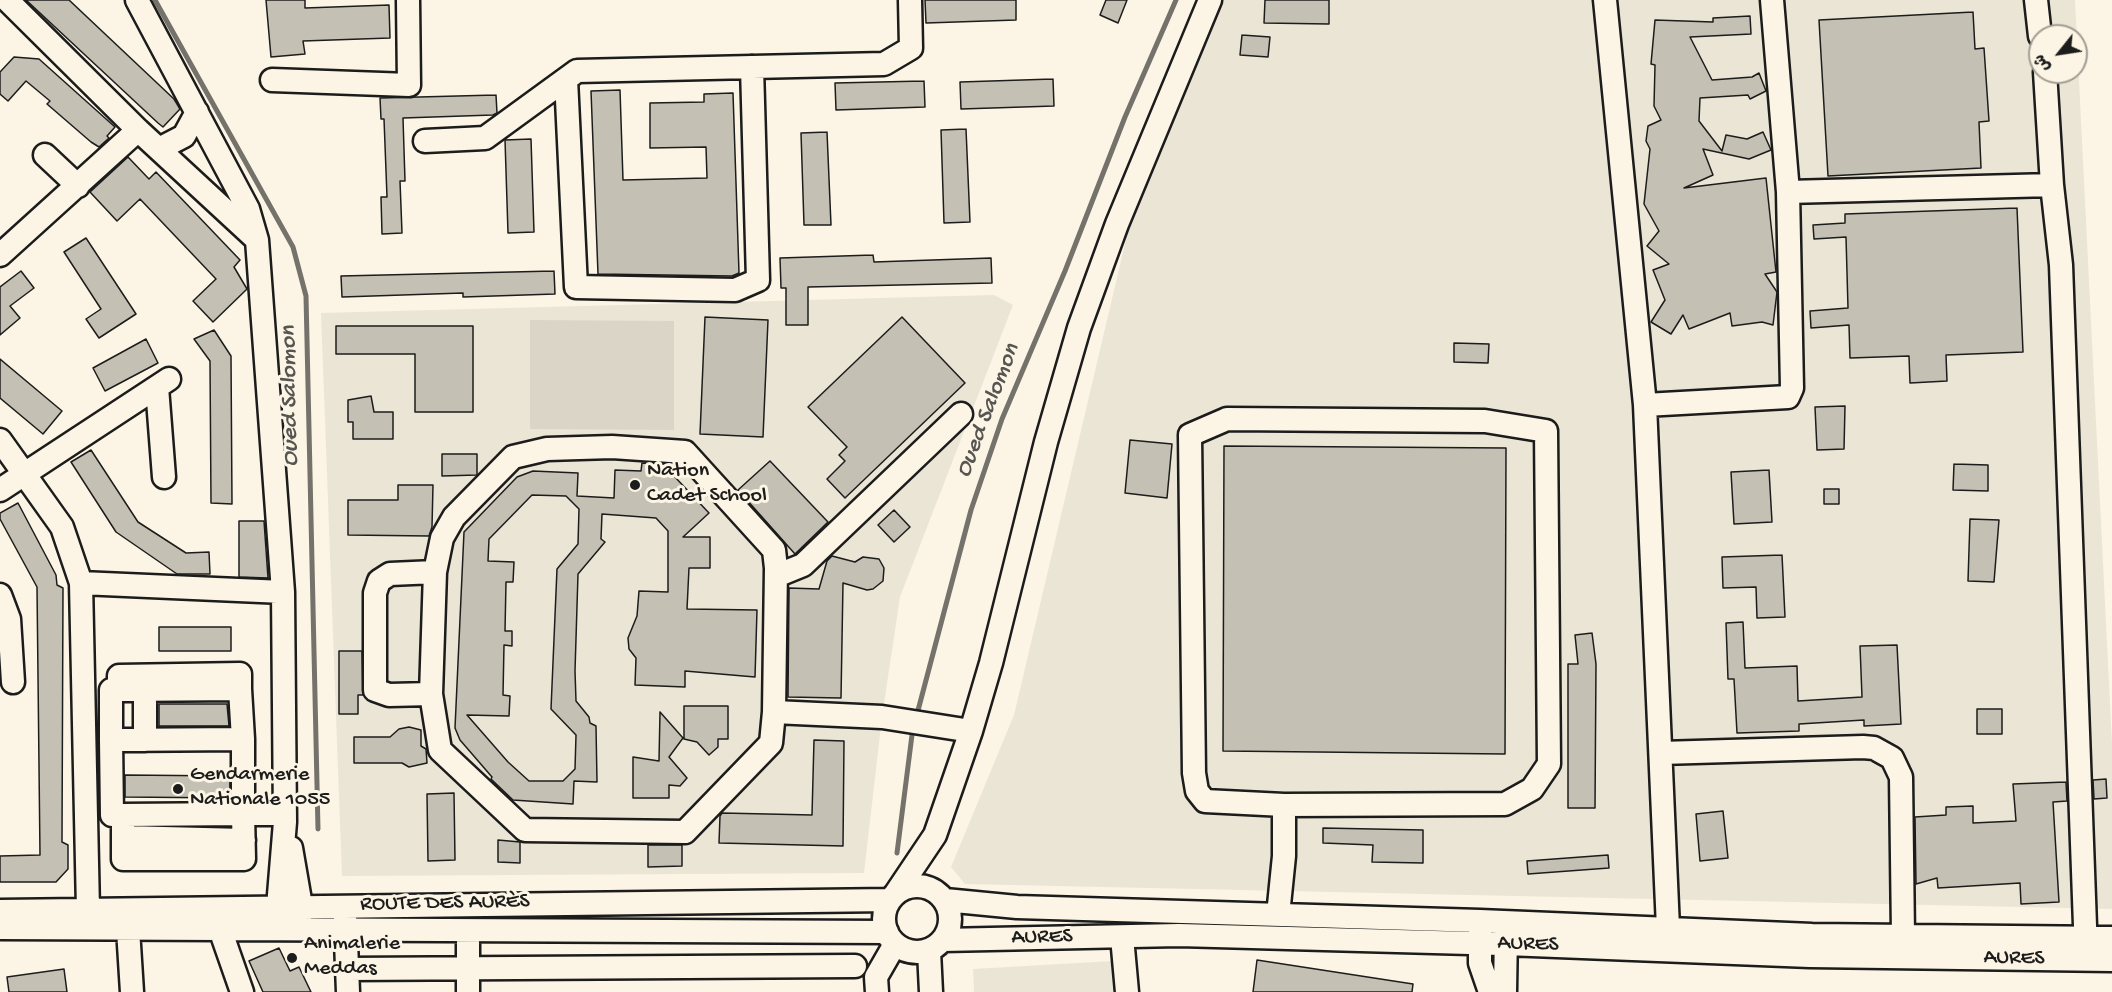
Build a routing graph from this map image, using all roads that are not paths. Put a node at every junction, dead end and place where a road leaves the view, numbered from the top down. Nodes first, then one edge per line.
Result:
1 (7, 0) edge
2 (408, 0) edge
3 (910, 0) edge
4 (1210, 0) edge
5 (1605, 0) edge
6 (1772, 0) edge
7 (2036, 0) edge
8 (127, 2) edge
9 (2039, 24) edge
10 (752, 67) junction
11 (566, 79) junction
12 (272, 81) dead end
13 (2046, 84) edge
14 (197, 112) junction
15 (138, 130) junction
16 (425, 141) dead end
17 (159, 149) junction
18 (45, 155) dead end
19 (2052, 185) junction
20 (78, 186) junction
21 (1788, 192) junction
22 (257, 240) junction
23 (0, 255) edge
24 (1646, 405) junction
25 (961, 414) dead end
26 (0, 440) edge
27 (24, 472) junction
28 (164, 477) dead end
29 (0, 490) edge
30 (435, 572) junction
31 (776, 576) junction
32 (81, 583) junction
33 (283, 592) junction
34 (0, 595) edge
35 (13, 682) dead end
36 (240, 689) junction
37 (119, 690) junction
38 (145, 690) junction
39 (431, 694) junction
40 (774, 712) junction
41 (971, 731) junction
42 (145, 740) junction
43 (243, 746) junction
44 (112, 747) junction
45 (1661, 753) junction
46 (1284, 805) junction
47 (243, 814) junction
48 (285, 814) junction
49 (123, 815) junction
50 (935, 836) junction
51 (893, 896) junction
52 (942, 897) junction
53 (345, 905) junction
54 (88, 910) junction
55 (0, 911) edge
56 (1278, 915) junction
57 (290, 917) junction
58 (1480, 921) junction
59 (0, 928) edge
60 (1668, 928) junction
61 (128, 929) junction
62 (220, 929) junction
63 (345, 930) junction
64 (468, 931) junction
65 (1506, 933) junction
66 (1903, 936) junction
67 (1122, 937) junction
68 (891, 938) junction
69 (2088, 938) junction
70 (2112, 938) edge
71 (1480, 944) junction
72 (936, 946) junction
73 (2086, 960) junction
74 (2112, 960) edge
75 (855, 966) dead end
76 (347, 969) junction
77 (468, 969) junction
78 (132, 992) edge
79 (242, 992) edge
80 (348, 992) edge
81 (468, 992) edge
82 (876, 992) edge
83 (931, 992) edge
84 (1127, 992) edge
85 (1490, 992) edge
86 (1505, 992) edge

1 - 15 street
2 - 12 street
3 - 10 street
4 - 41 street
5 - 24 street
6 - 21 street
7 - 9 street
8 - 14 street
10 - 11 street
10 - 11 street
11 - 16 street
13 - 19 street
14 - 17 street
14 - 22 street
15 - 17 street
15 - 20 street
17 - 22 street
18 - 20 street
19 - 21 street
19 - 69 street
20 - 23 street
21 - 24 street
22 - 33 street
24 - 45 street
25 - 31 street
26 - 27 street
27 - 28 street
27 - 29 street
27 - 32 street
30 - 31 street
30 - 39 street
30 - 39 street
31 - 40 street
32 - 33 street
32 - 54 street
33 - 48 street
34 - 35 street
36 - 37 street
36 - 38 street
36 - 43 street
37 - 38 street
37 - 44 street
38 - 42 street
39 - 40 street
40 - 41 street
41 - 50 street
42 - 43 street
42 - 44 street
43 - 44 street
43 - 47 street
44 - 49 street
45 - 60 street
45 - 66 street
46 - 46 street
46 - 56 street
47 - 48 street
47 - 49 street
47 - 49 street
48 - 57 street
50 - 51 street
50 - 52 street
51 - 52 street
51 - 53 street, ROUTE DES AURÈS
51 - 68 street
52 - 56 street, AURES
52 - 72 street
53 - 57 street, ROUTE DES AURÈS
53 - 63 street
54 - 55 street, ROUTE DES AURÈS
54 - 57 street, ROUTE DES AURÈS
56 - 58 street, AURES
57 - 62 street, ROUTE DES AURÈS
57 - 63 street, ROUTE DES AURÈS
58 - 65 street, AURES
58 - 71 street
59 - 61 street, ROUTE DES AURÈS
60 - 65 street, AURES
60 - 66 street, AURES
61 - 62 street, ROUTE DES AURÈS
61 - 78 street
62 - 79 street
63 - 64 street, ROUTE DES AURÈS
63 - 76 street
64 - 68 street, ROUTE DES AURÈS
64 - 77 street
65 - 71 street, AURES
65 - 73 street, AURES
65 - 86 street
66 - 69 street, AURES
67 - 71 street, AURES
67 - 72 street, AURES
67 - 84 street
68 - 72 street
68 - 82 street
69 - 70 street, AURES
69 - 73 street
71 - 85 street
72 - 83 street
73 - 74 street, AURES
75 - 77 street
76 - 77 street
76 - 80 street
77 - 81 street

